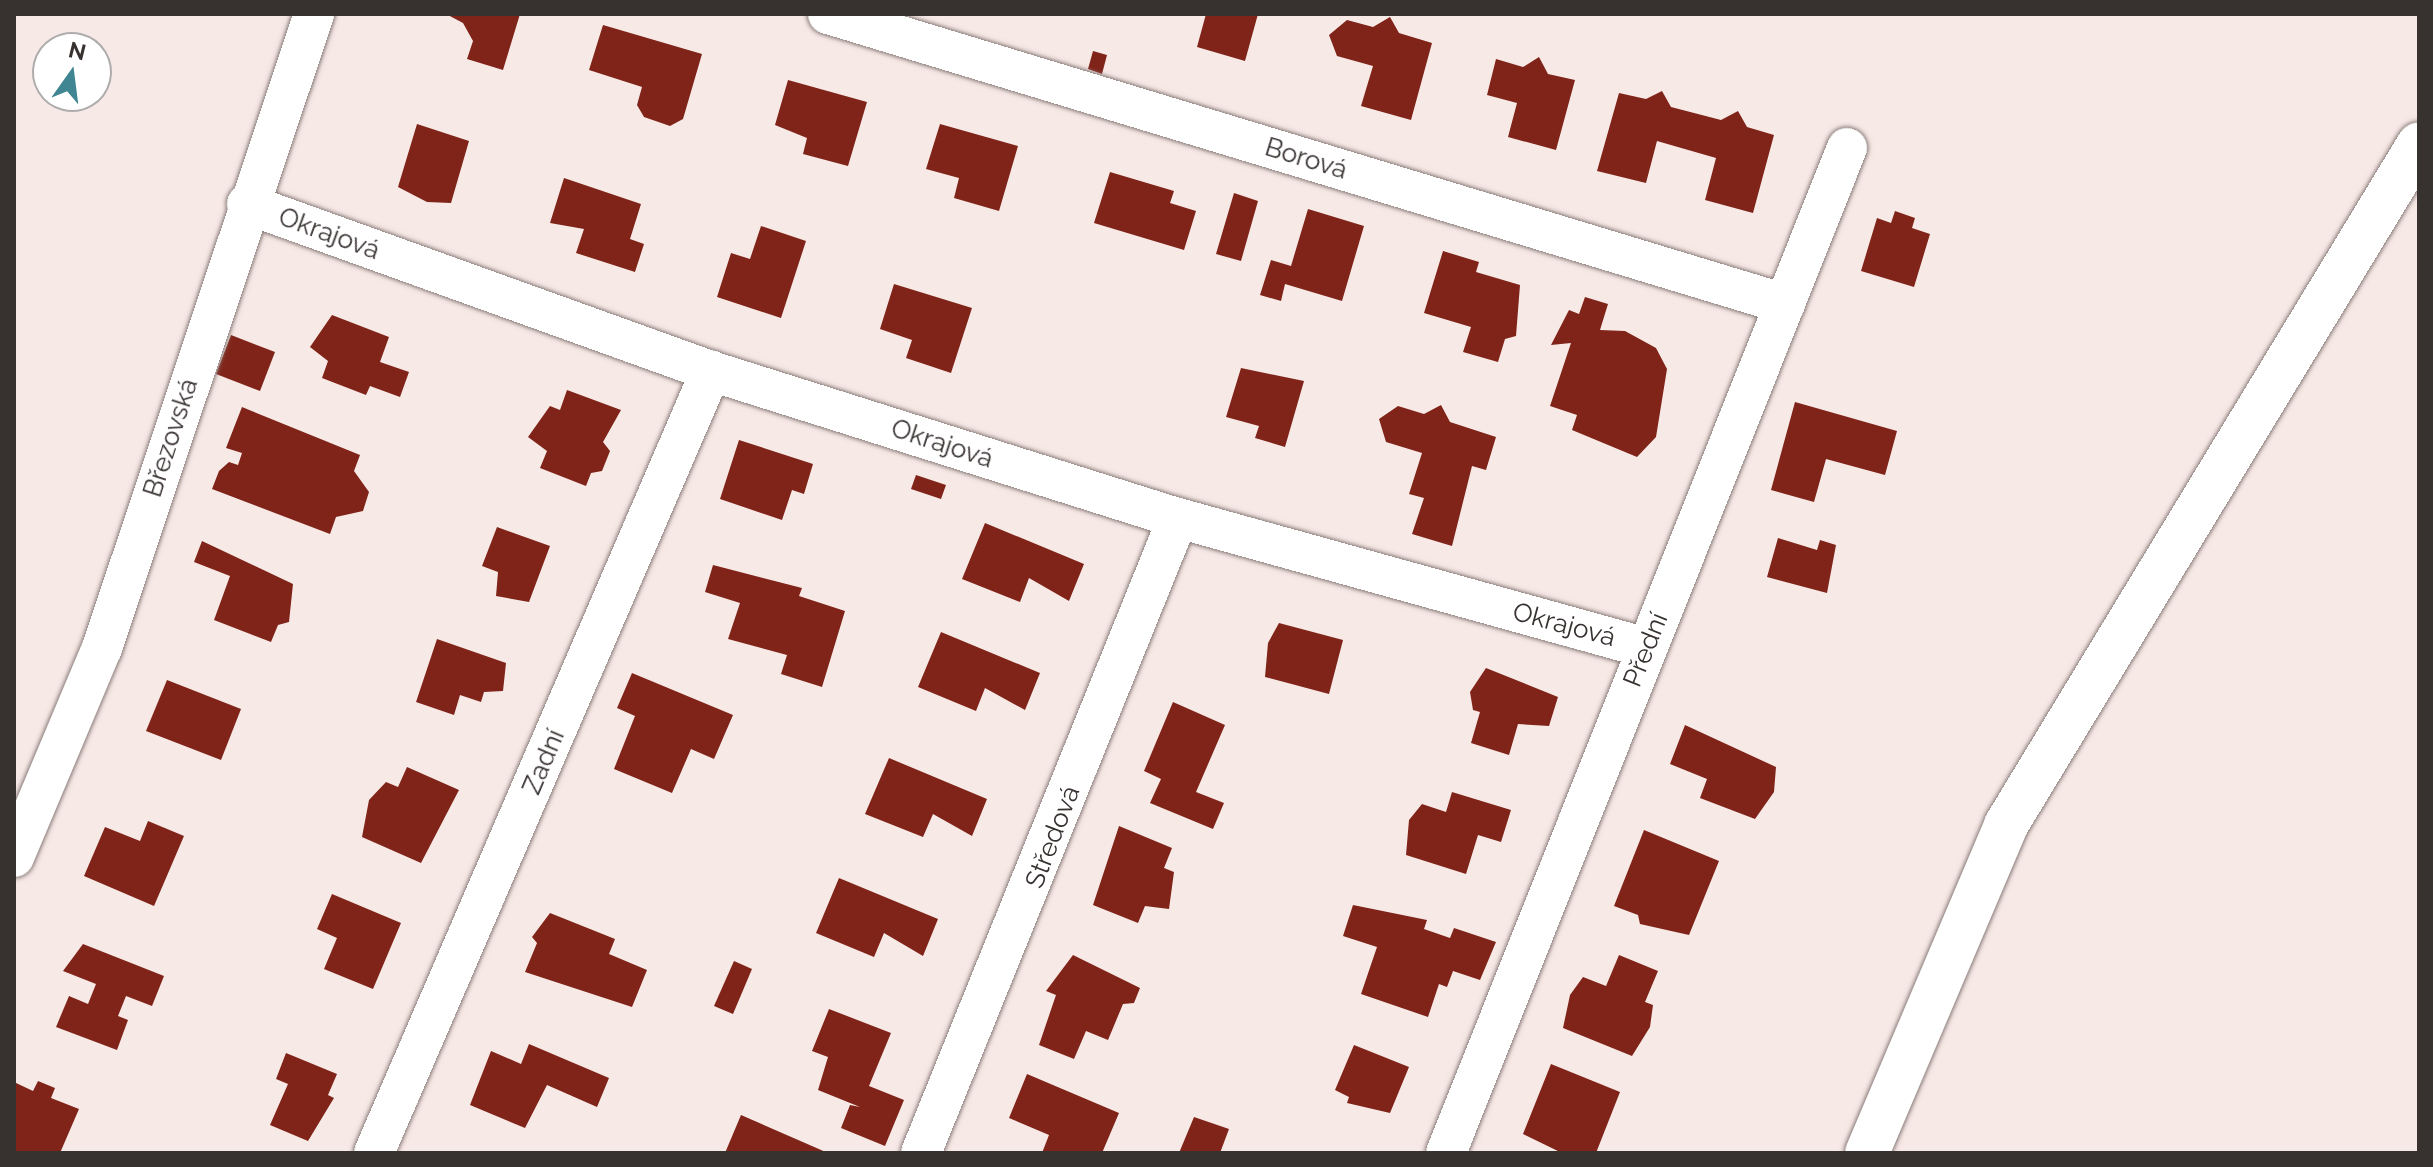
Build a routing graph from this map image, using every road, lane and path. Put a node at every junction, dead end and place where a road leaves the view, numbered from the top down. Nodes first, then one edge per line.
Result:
1 (314, 14) edge
2 (828, 14) edge
3 (2419, 144) edge
4 (1847, 148) dead end
5 (247, 204) junction
6 (1785, 304) junction
7 (711, 371) junction
8 (1178, 518) junction
9 (1647, 648) junction
10 (14, 857) edge
11 (374, 1153) edge
12 (921, 1153) edge
13 (1446, 1153) edge
14 (1867, 1153) edge

1 - 5 street, Březovská
2 - 6 street, Borová
3 - 14 street
4 - 6 street, Přední
5 - 7 street, Okrajová
5 - 10 street, Březovská
6 - 9 street, Přední
7 - 8 street, Okrajová
7 - 11 street, Zadní
8 - 9 street, Okrajová
8 - 12 street, Středová
9 - 13 street, Přední

